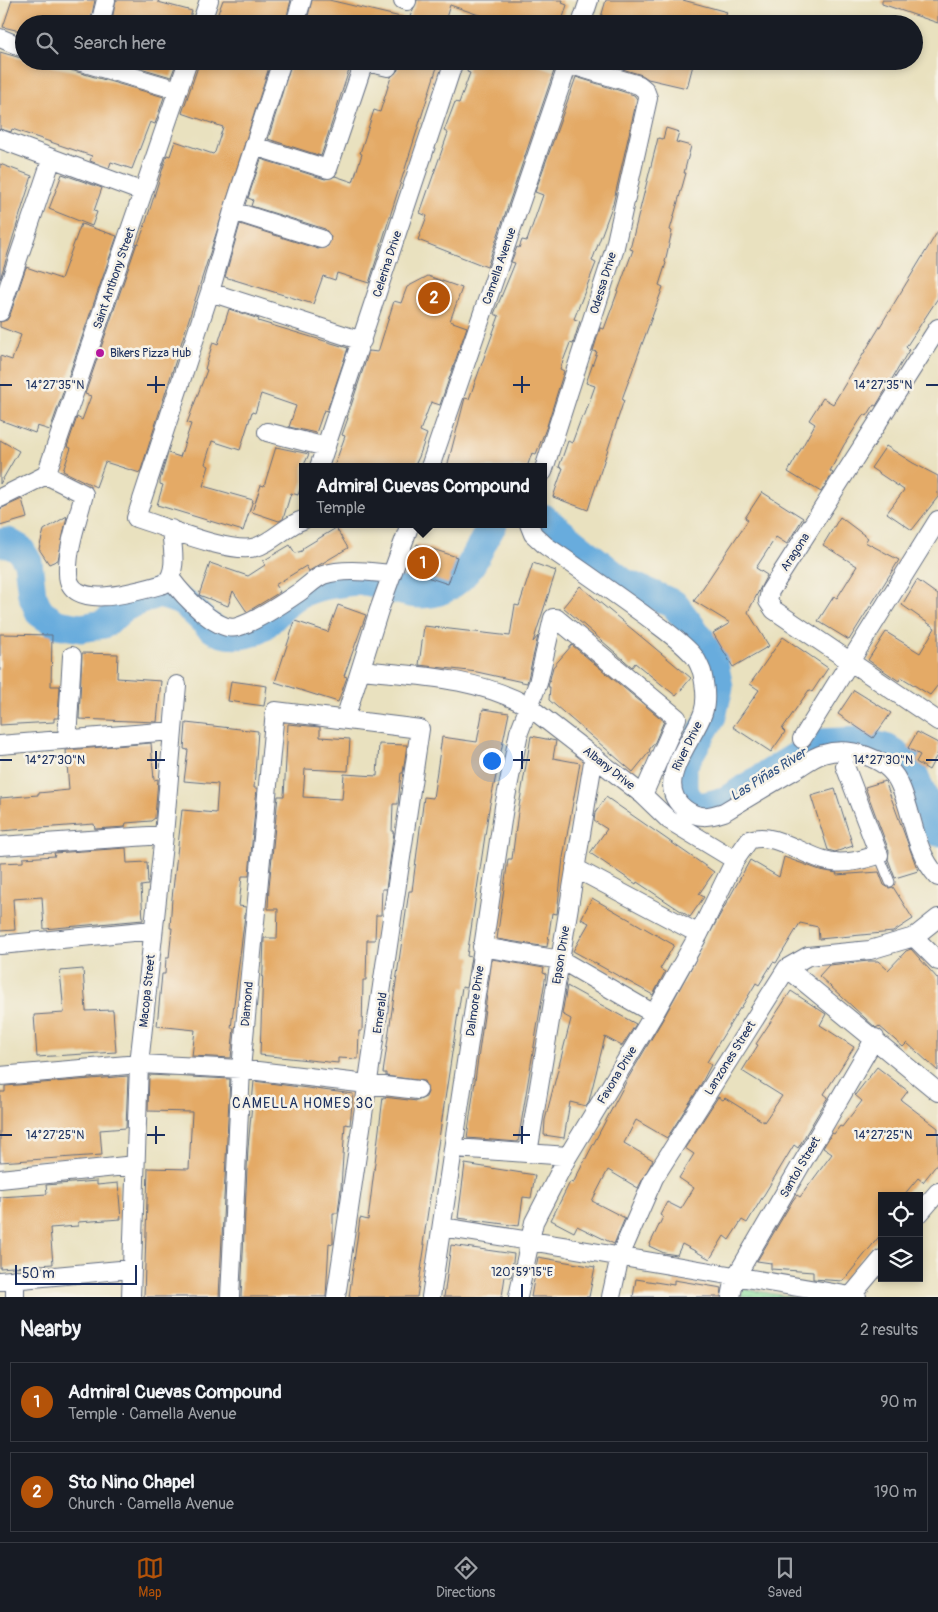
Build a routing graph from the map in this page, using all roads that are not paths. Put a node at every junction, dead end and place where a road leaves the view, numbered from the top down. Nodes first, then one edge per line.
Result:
1 (106, 0) edge
2 (209, 0) edge
3 (302, 0) edge
4 (589, 0) edge
5 (102, 15) edge
6 (204, 15) edge
7 (298, 15) edge
8 (584, 15) edge
9 (0, 38) edge
10 (15, 44) edge
11 (112, 70) edge
12 (185, 70) edge
13 (279, 70) edge
14 (360, 70) edge
15 (451, 70) edge
16 (562, 70) edge
17 (591, 70) edge
18 (178, 90) junction
19 (0, 139) edge
20 (254, 146) junction
21 (52, 158) junction
22 (143, 192) junction
23 (233, 211) junction
24 (321, 239) dead end
25 (210, 292) junction
26 (0, 312) edge
27 (938, 328) edge
28 (362, 341) junction
29 (267, 432) dead end
30 (326, 447) junction
31 (320, 463) edge
32 (431, 463) edge
33 (546, 463) edge
34 (46, 476) junction
35 (0, 498) edge
36 (299, 520) edge
37 (938, 520) edge
38 (409, 528) edge
39 (171, 529) junction
40 (531, 529) edge
41 (391, 578) junction
42 (171, 580) junction
43 (72, 656) dead end
44 (850, 660) junction
45 (361, 670) junction
46 (177, 685) dead end
47 (528, 706) junction
48 (937, 717) edge
49 (345, 719) junction
50 (172, 730) junction
51 (67, 739) junction
52 (802, 739) dead end
53 (0, 745) edge
54 (594, 756) junction
55 (845, 766) dead end
56 (643, 795) junction
57 (164, 834) junction
58 (0, 846) edge
59 (879, 854) junction
60 (735, 860) junction
61 (575, 868) junction
62 (938, 877) edge
63 (890, 882) dead end
64 (938, 918) edge
65 (154, 930) junction
66 (699, 934) junction
67 (914, 937) junction
68 (0, 944) edge
69 (482, 948) junction
70 (561, 960) junction
71 (938, 961) edge
72 (787, 968) junction
73 (654, 1014) junction
74 (875, 1038) junction
75 (139, 1064) junction
76 (241, 1069) junction
77 (0, 1076) edge
78 (370, 1083) junction
79 (418, 1090) dead end
80 (938, 1092) edge
81 (455, 1148) junction
82 (528, 1153) junction
83 (568, 1156) junction
84 (135, 1165) junction
85 (0, 1179) edge
86 (938, 1192) edge
87 (923, 1209) edge
88 (442, 1227) junction
89 (529, 1240) junction
90 (620, 1256) junction
91 (878, 1264) edge
92 (131, 1269) junction
93 (735, 1278) junction
94 (10, 1286) edge
95 (854, 1296) edge
96 (131, 1297) edge
97 (230, 1297) edge
98 (336, 1297) edge
99 (431, 1297) edge
100 (518, 1297) edge
101 (611, 1297) edge
102 (731, 1297) edge

1 - 5 street
2 - 6 street
3 - 7 street
4 - 8 street
9 - 10 street
11 - 18 street
12 - 18 street, Saint Anthony Street
13 - 20 street
14 - 20 street
15 - 28 street, Celerina Drive
16 - 32 street, Camella Avenue
17 - 33 street, Odessa Drive
18 - 22 street, Saint Anthony Street
19 - 21 street
20 - 23 street
21 - 22 street
21 - 26 street
22 - 34 street, Saint Anthony Street
23 - 24 street
23 - 25 street
25 - 28 street
25 - 39 street
27 - 44 street, Aragona
28 - 30 street, Celerina Drive
29 - 30 street
30 - 31 street, Celerina Drive
34 - 35 street
34 - 42 street
36 - 39 street
37 - 44 street
38 - 41 street
39 - 42 street
40 - 62 street, River Drive
41 - 42 street
41 - 45 street
43 - 51 street
44 - 48 street, Aragona
44 - 52 street
45 - 47 street, Albany Drive
45 - 49 street
46 - 50 street, Macopa Street
47 - 54 street, Albany Drive
47 - 56 street, Dalmore Drive
47 - 69 street, Dalmore Drive
49 - 76 street, Diamond
49 - 78 street, Emerald
50 - 51 street
50 - 57 street, Macopa Street
51 - 53 street
54 - 56 street, Albany Drive
54 - 61 street, Epson Drive
55 - 59 street
56 - 60 street, Albany Drive
57 - 58 street
57 - 65 street, Macopa Street
59 - 60 street, Favona Drive
59 - 63 lane
60 - 66 street, Favona Drive
61 - 66 street
61 - 70 street, Epson Drive
64 - 67 street, Lanzones Street
65 - 68 street
65 - 75 street, Macopa Street
66 - 73 street, Favona Drive
67 - 71 street
67 - 72 street, Lanzones Street
69 - 70 street
69 - 81 street, Dalmore Drive
70 - 73 street
70 - 82 street, Epson Drive
72 - 74 street
72 - 90 street, Lanzones Street
73 - 83 street, Favona Drive
74 - 80 street
74 - 93 street, Santol Street
75 - 76 street
75 - 77 street
75 - 84 street, Macopa Street
76 - 78 street
76 - 97 street, Diamond
78 - 79 street
78 - 98 street, Emerald
81 - 82 street
81 - 88 street, Dalmore Drive
82 - 83 street
83 - 89 street, Favona Drive
84 - 85 street
84 - 92 street, Macopa Street
86 - 87 street
88 - 89 street
88 - 99 street, Dalmore Drive
89 - 90 street
89 - 100 street, Favona Drive
90 - 93 street
90 - 101 street, Lanzones Street
91 - 95 street
92 - 94 street
92 - 96 street, Macopa Street
93 - 95 street
93 - 102 street, Santol Street

